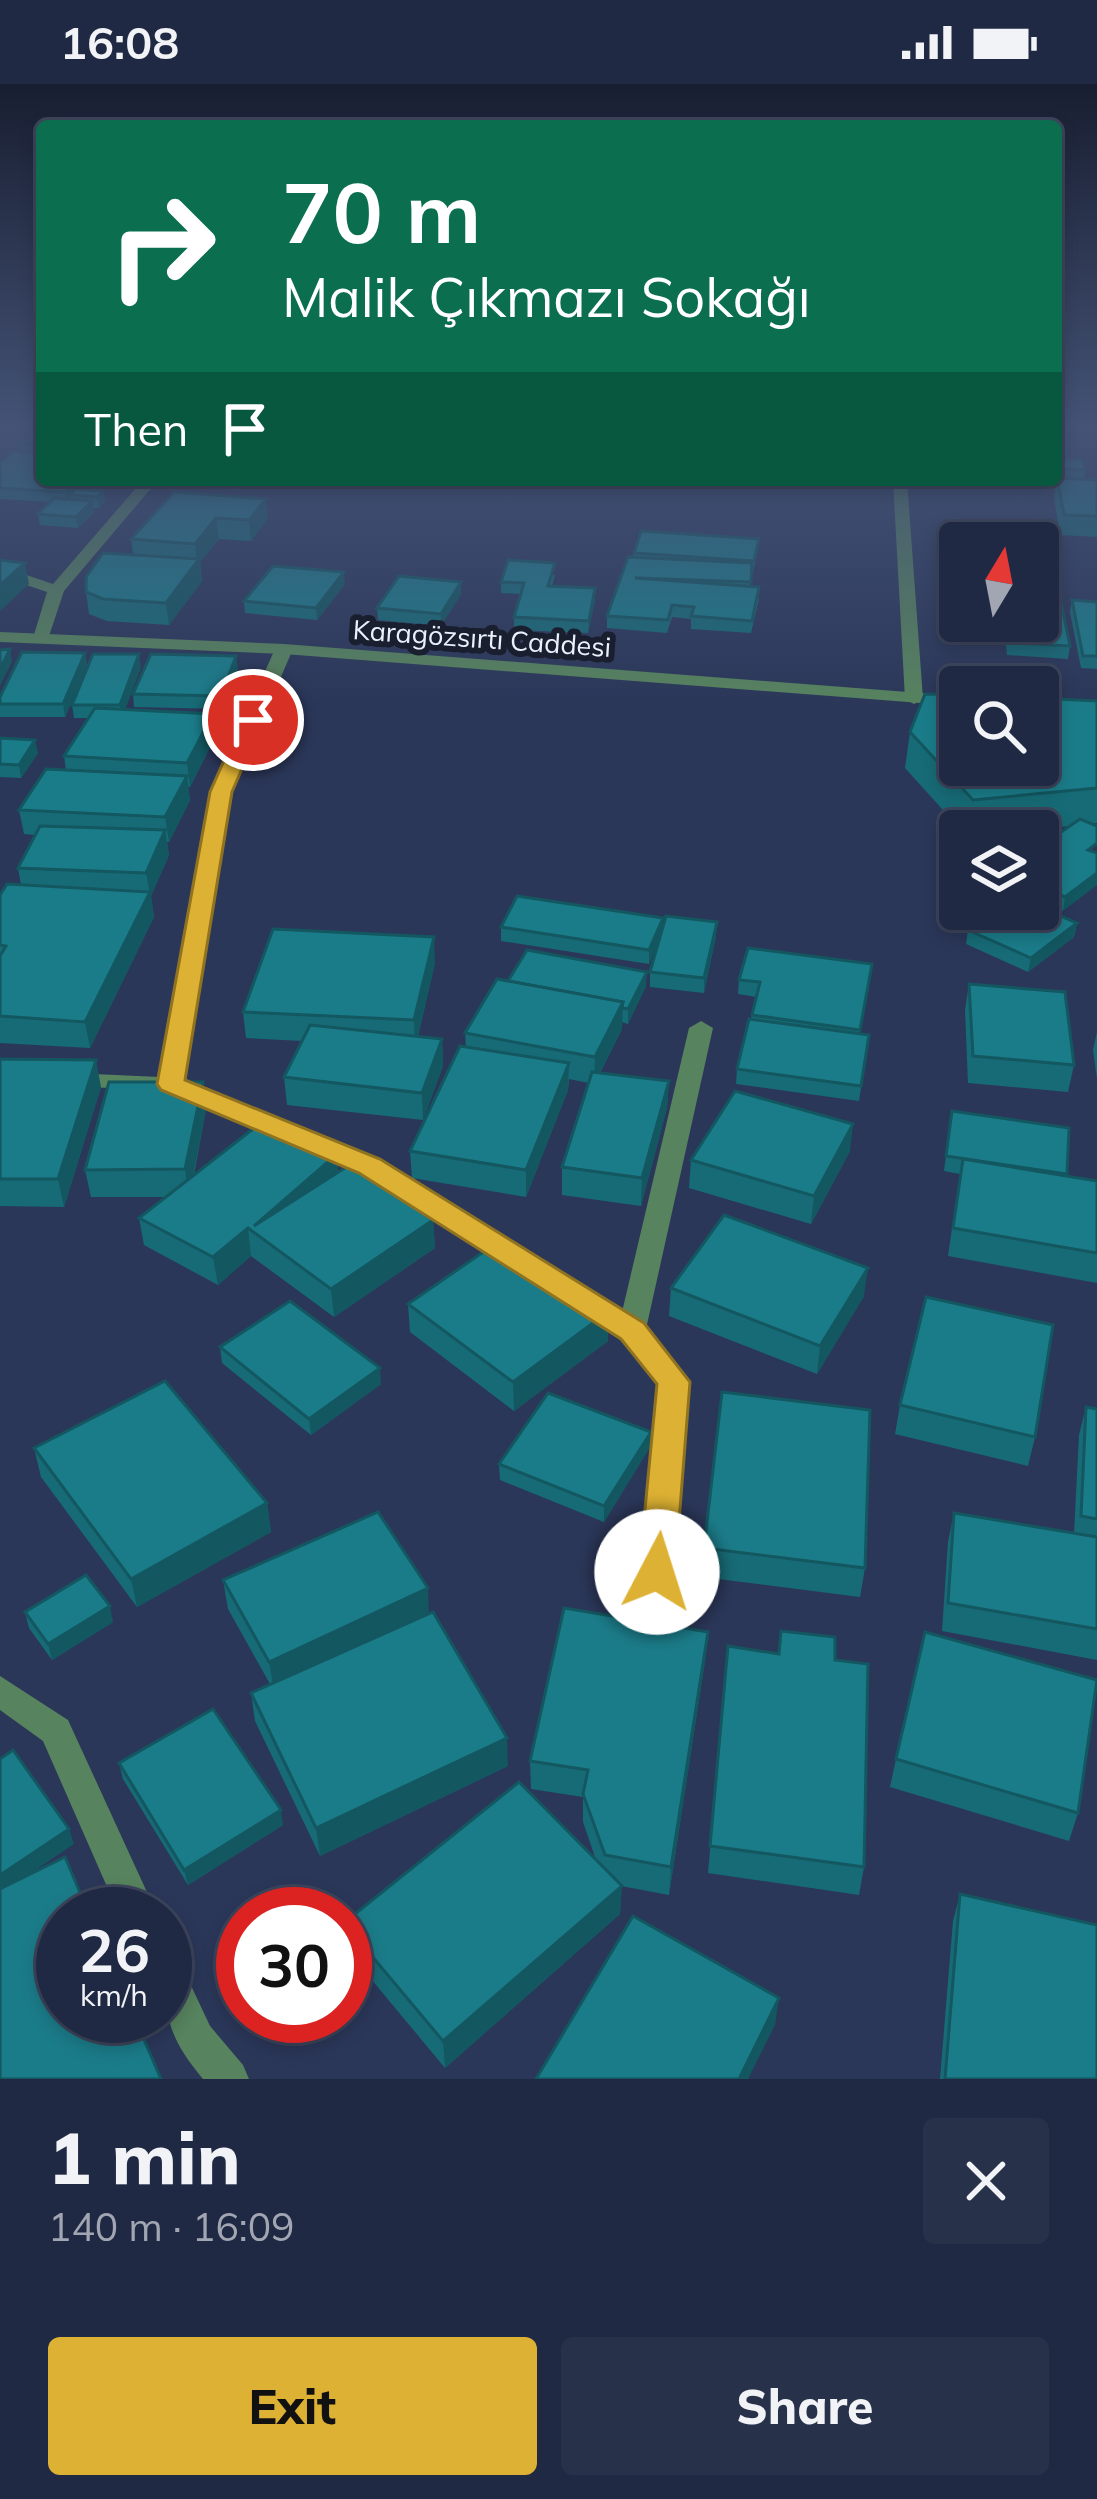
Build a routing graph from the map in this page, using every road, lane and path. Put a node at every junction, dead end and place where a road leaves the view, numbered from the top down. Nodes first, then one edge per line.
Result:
1 (116, 520) edge
2 (903, 520) edge
3 (0, 571) edge
4 (56, 590) junction
5 (0, 637) edge
6 (40, 638) junction
7 (284, 649) junction
8 (914, 699) junction
9 (939, 700) edge
10 (701, 1028) dead end
11 (43, 1079) edge
12 (171, 1084) junction
13 (632, 1331) junction
14 (657, 1572) dead end
15 (0, 1691) edge
16 (126, 1887) edge
17 (192, 2031) edge
18 (229, 2079) edge

1 - 4 street
2 - 8 street
3 - 4 street
4 - 6 street
5 - 6 street, Karagözsırtı Caddesi
6 - 7 street, Karagözsırtı Caddesi
7 - 8 street, Karagözsırtı Caddesi
7 - 12 street
8 - 9 street, Karagözsırtı Caddesi
10 - 13 street
11 - 12 street
12 - 13 street
13 - 14 street
15 - 16 street
17 - 18 street

